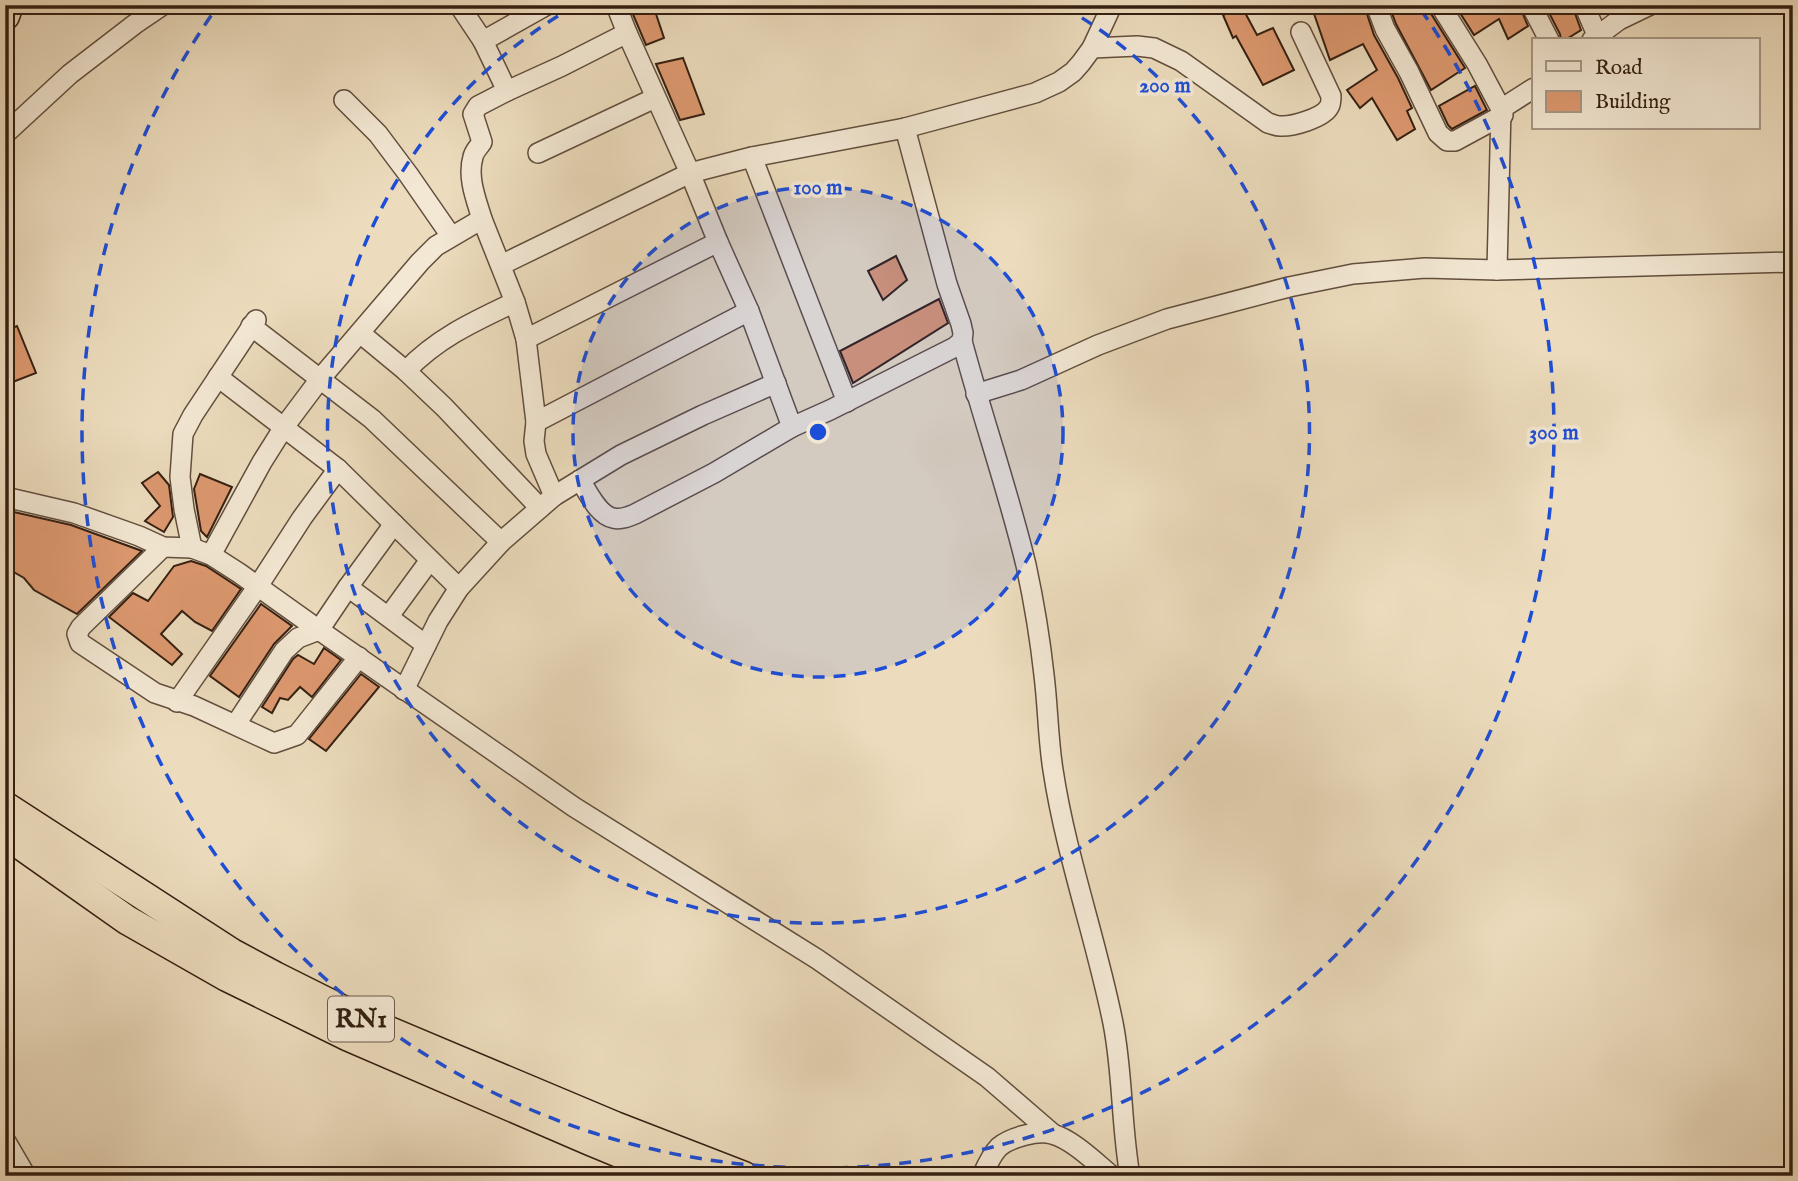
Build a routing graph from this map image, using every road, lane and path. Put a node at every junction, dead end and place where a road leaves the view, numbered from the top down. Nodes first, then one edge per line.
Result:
1 (9, 5) edge
2 (163, 5) edge
3 (459, 5) edge
4 (547, 5) edge
5 (616, 5) edge
6 (1112, 5) edge
7 (1376, 5) edge
8 (1440, 5) edge
9 (1531, 5) edge
10 (1584, 5) edge
11 (1650, 5) edge
12 (5, 16) edge
13 (1301, 32) dead end
14 (627, 33) junction
15 (1548, 38) edge
16 (1594, 38) edge
17 (483, 41) junction
18 (1092, 48) junction
19 (1532, 90) edge
20 (507, 91) junction
21 (655, 98) junction
22 (344, 100) dead end
23 (1502, 112) junction
24 (905, 128) junction
25 (5, 134) edge
26 (538, 153) dead end
27 (752, 157) junction
28 (690, 173) junction
29 (482, 219) junction
30 (451, 236) junction
31 (718, 242) junction
32 (1793, 262) edge
33 (501, 265) junction
34 (1497, 270) junction
35 (515, 302) junction
36 (749, 311) junction
37 (360, 333) junction
38 (526, 340) junction
39 (962, 341) junction
40 (406, 371) junction
41 (218, 377) junction
42 (320, 379) junction
43 (776, 383) junction
44 (976, 394) junction
45 (847, 402) junction
46 (536, 422) junction
47 (284, 427) junction
48 (792, 427) junction
49 (338, 468) junction
50 (580, 480) junction
51 (5, 497) edge
52 (547, 502) junction
53 (394, 524) junction
54 (501, 542) junction
55 (163, 547) junction
56 (192, 548) junction
57 (211, 555) junction
58 (430, 560) junction
59 (258, 586) junction
60 (348, 587) junction
61 (459, 588) junction
62 (389, 616) junction
63 (319, 630) junction
64 (426, 645) junction
65 (359, 657) junction
66 (404, 690) junction
67 (177, 702) junction
68 (236, 724) junction
69 (5, 806) edge
70 (5, 834) edge
71 (1053, 1134) junction
72 (5, 1140) edge
73 (26, 1176) edge
74 (675, 1176) edge
75 (744, 1176) edge
76 (982, 1176) edge
77 (1112, 1176) edge
78 (1130, 1176) edge

1 - 12 highway
2 - 25 street
3 - 17 street
4 - 17 street
5 - 14 street
6 - 18 street
7 - 23 street
8 - 23 street
9 - 15 street
10 - 16 street
11 - 16 street
13 - 18 street
14 - 20 street
14 - 21 street
17 - 20 street
18 - 24 street
19 - 23 street
20 - 29 street
21 - 26 street
21 - 28 street
22 - 30 street
23 - 34 street
24 - 27 street
24 - 39 street
27 - 28 street
27 - 45 street
28 - 31 street
28 - 33 street
29 - 30 street
29 - 33 street
30 - 37 street
31 - 36 street
31 - 38 street
32 - 34 street
33 - 35 street
34 - 44 street
35 - 38 street
35 - 40 street
36 - 43 street
36 - 46 street
37 - 40 street
37 - 42 street
38 - 46 street
39 - 44 street
39 - 45 street
40 - 52 street
41 - 42 street
41 - 47 street
41 - 56 street
42 - 47 street
42 - 54 street
43 - 48 street
43 - 50 street
44 - 78 street
45 - 48 street
46 - 52 street
47 - 49 street
47 - 57 street
48 - 50 street
49 - 53 street
49 - 59 street
50 - 52 street
51 - 55 street
52 - 54 street
53 - 58 street
53 - 60 street
54 - 61 street
55 - 56 street
55 - 67 street
56 - 57 street
57 - 59 street
58 - 61 street
58 - 62 street
59 - 63 street
59 - 67 street
60 - 62 street
60 - 63 street
61 - 64 street
62 - 64 street
63 - 65 street
63 - 68 street
64 - 66 street
65 - 66 street
65 - 68 street
66 - 71 street
67 - 68 street
69 - 75 highway, RN1
70 - 74 highway, RN1
71 - 76 street
71 - 77 street
72 - 73 street

